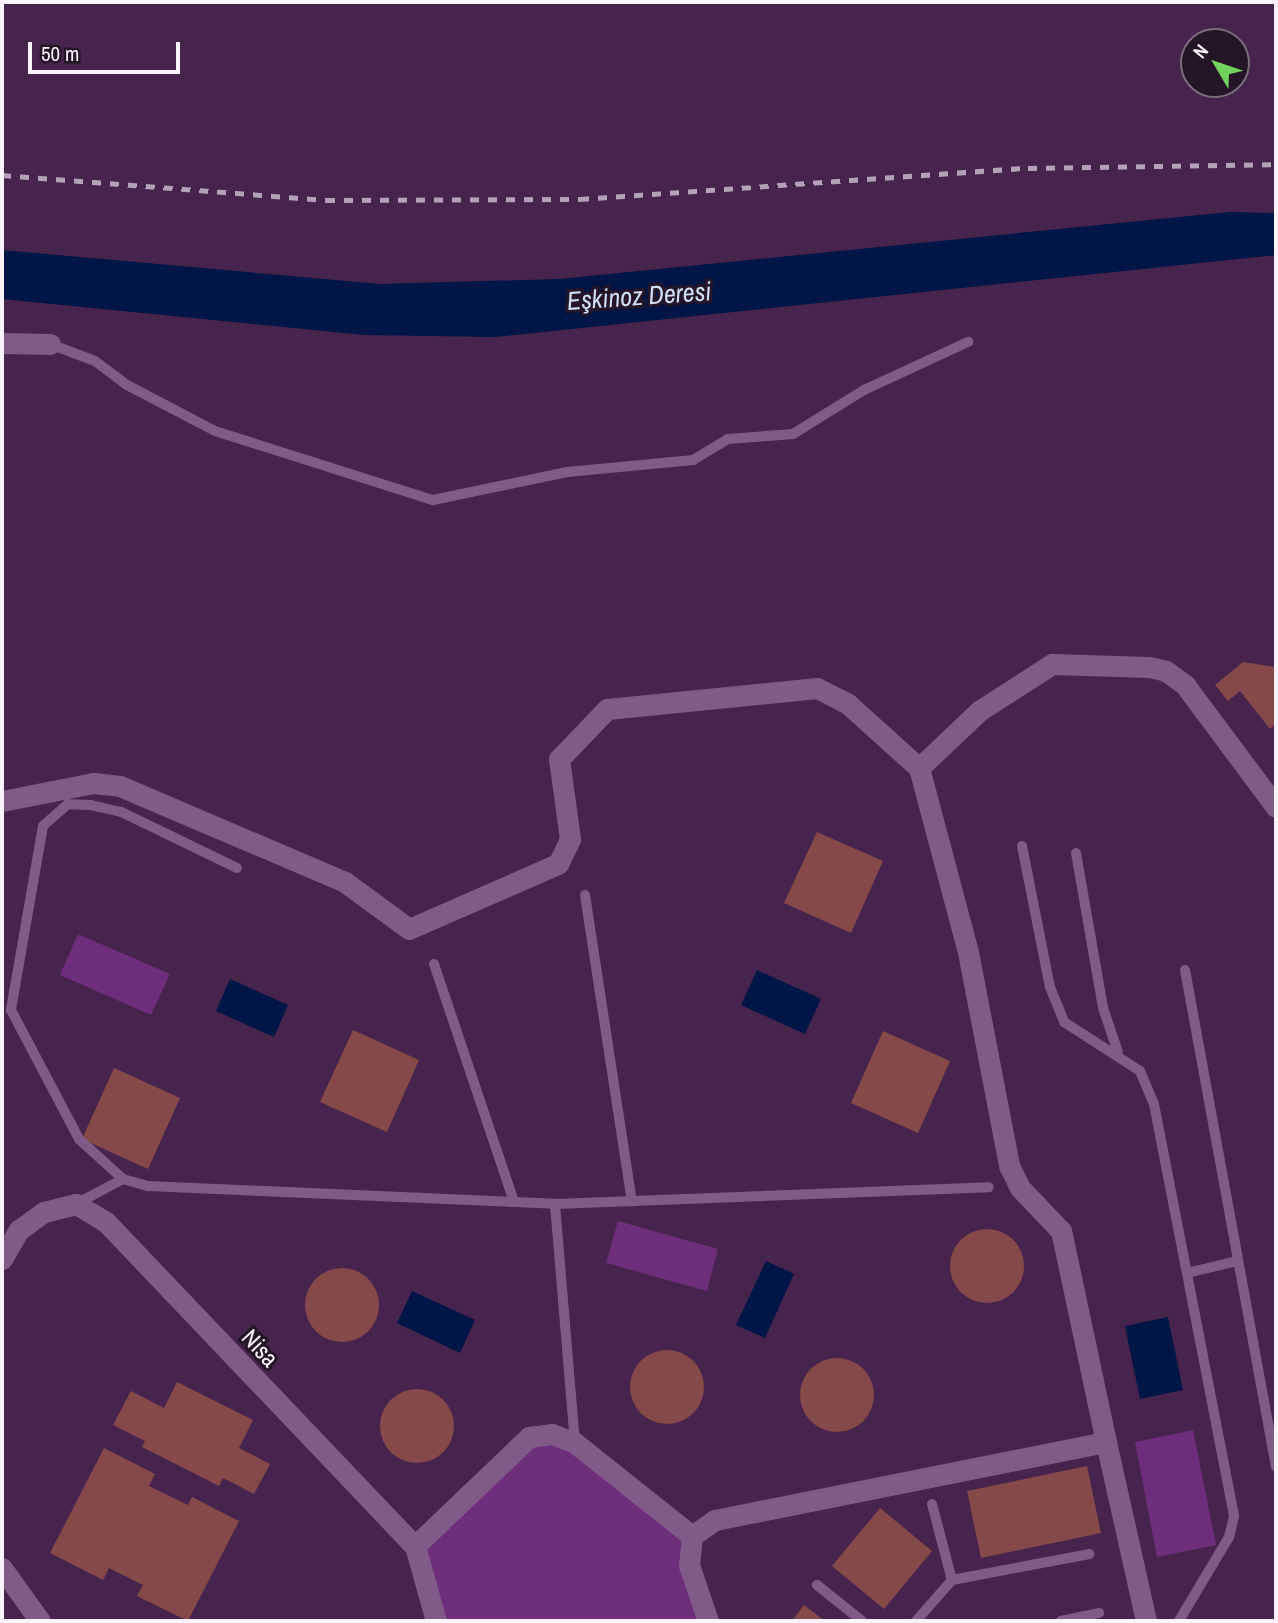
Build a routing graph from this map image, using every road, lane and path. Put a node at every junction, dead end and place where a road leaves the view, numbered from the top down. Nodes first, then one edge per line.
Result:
1 (968, 342) dead end
2 (2, 343) edge
3 (50, 345) joint
4 (919, 768) junction
5 (2, 801) edge
6 (1276, 807) edge
7 (1022, 846) dead end
8 (1076, 853) dead end
9 (237, 868) dead end
10 (585, 895) dead end
11 (434, 964) dead end
12 (1185, 970) dead end
13 (1118, 1052) junction
14 (123, 1179) junction
15 (989, 1187) dead end
16 (632, 1201) junction
17 (514, 1202) junction
18 (76, 1204) junction
19 (555, 1204) junction
20 (2, 1259) edge
21 (1237, 1261) junction
22 (1187, 1273) junction
23 (1106, 1442) junction
24 (575, 1443) junction
25 (1276, 1467) edge
26 (932, 1504) dead end
27 (692, 1536) junction
28 (415, 1546) junction
29 (1090, 1554) dead end
30 (2, 1568) edge
31 (952, 1580) junction
32 (817, 1585) dead end
33 (1099, 1613) dead end
34 (40, 1621) edge
35 (436, 1621) edge
36 (708, 1621) edge
37 (862, 1621) edge
38 (916, 1621) edge
39 (1061, 1621) edge
40 (1146, 1621) edge
41 (1179, 1621) edge

1 - 3 lane
2 - 3 street
4 - 5 street
4 - 6 street
4 - 23 street
7 - 13 lane
8 - 13 lane
9 - 14 lane
10 - 16 lane
11 - 17 lane
12 - 21 lane
13 - 22 lane
14 - 17 lane
14 - 18 lane
15 - 16 lane
16 - 19 lane
17 - 19 lane
18 - 20 street
18 - 28 street, Nisa
19 - 24 lane
21 - 22 lane
21 - 25 lane
22 - 41 lane
23 - 27 street
23 - 40 street
24 - 27 street
24 - 28 street
26 - 31 lane
27 - 36 street
28 - 35 street, Nisa
29 - 31 lane
30 - 34 street
31 - 38 lane
32 - 37 lane
33 - 39 lane

